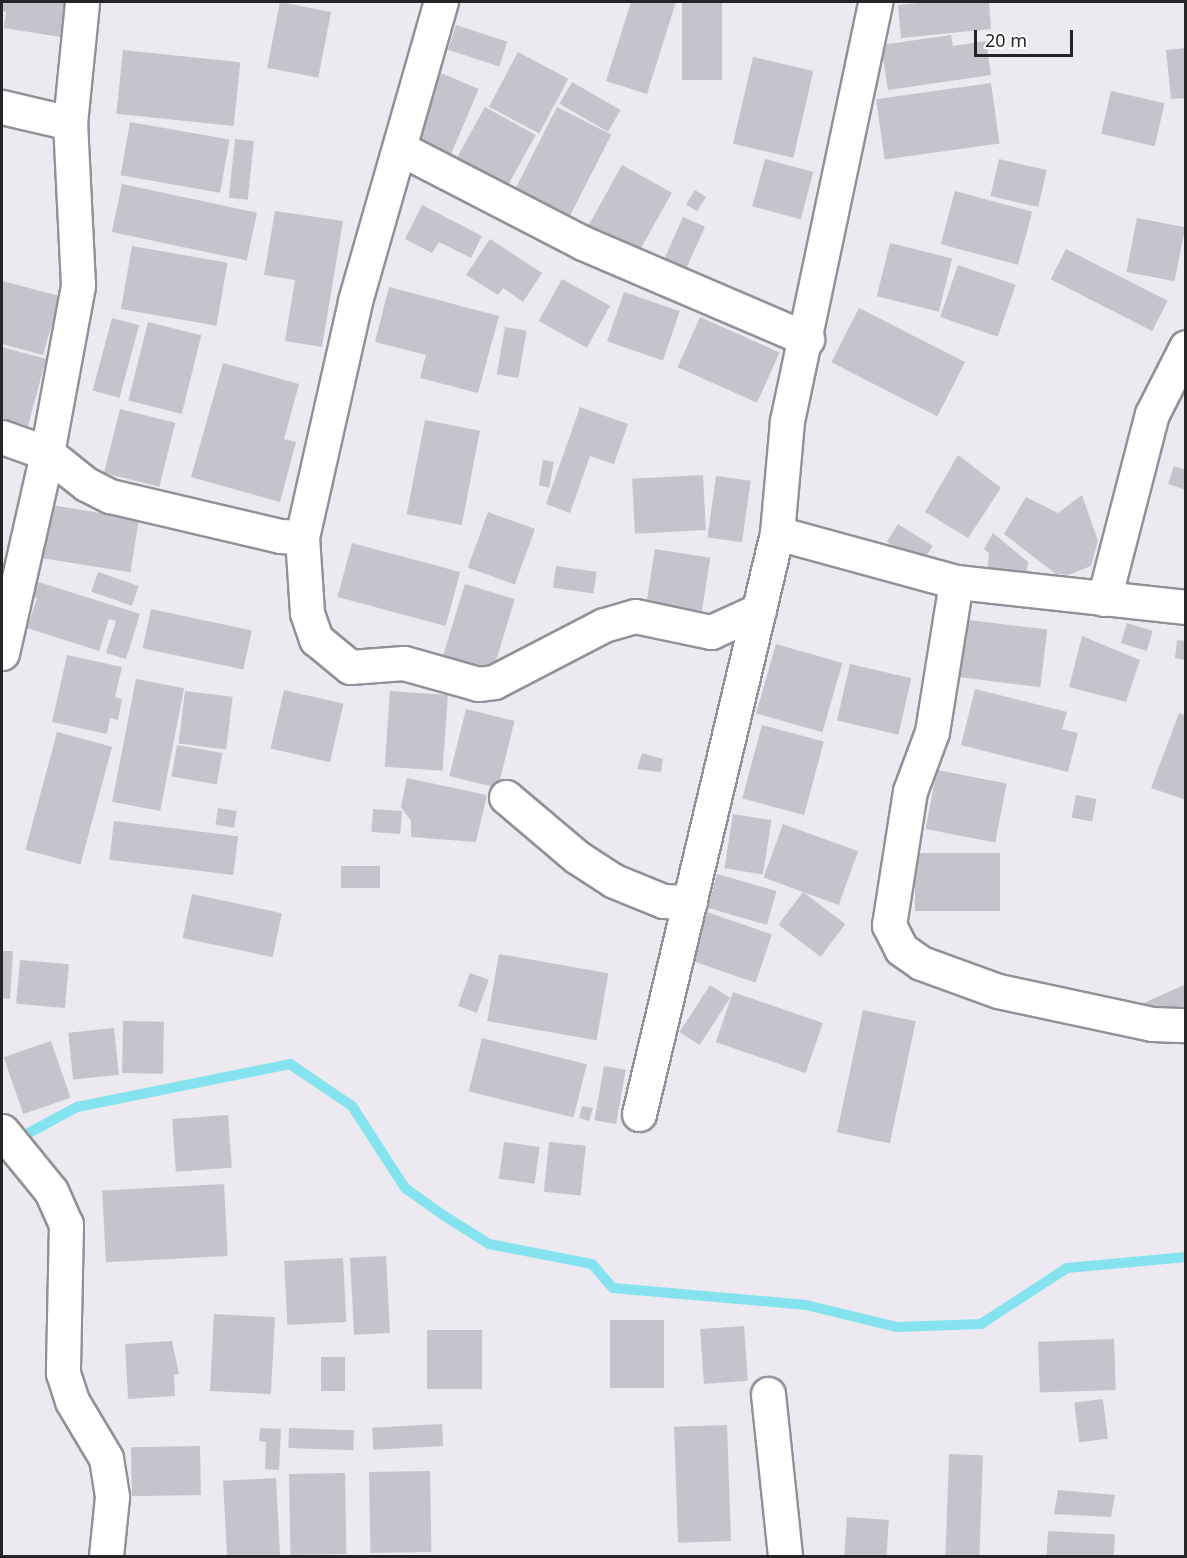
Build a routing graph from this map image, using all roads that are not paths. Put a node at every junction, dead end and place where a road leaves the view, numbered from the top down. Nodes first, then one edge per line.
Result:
1 (82, 2) edge
2 (441, 2) edge
3 (875, 2) edge
4 (2, 107) edge
5 (70, 123) junction
6 (401, 149) junction
7 (807, 339) junction
8 (1185, 347) edge
9 (2, 437) edge
10 (47, 453) junction
11 (777, 533) junction
12 (302, 537) junction
13 (956, 582) junction
14 (1104, 599) junction
15 (1185, 607) edge
16 (759, 610) junction
17 (2, 653) edge
18 (506, 797) dead end
19 (690, 902) junction
20 (1185, 1025) edge
21 (639, 1114) dead end
22 (2, 1131) edge
23 (768, 1394) dead end
24 (106, 1557) edge
25 (785, 1557) edge

1 - 5 street
2 - 6 street
3 - 7 street
4 - 5 street
5 - 10 street
6 - 7 street
6 - 12 street
7 - 11 street
8 - 14 street
9 - 10 street
10 - 12 street
10 - 17 street
11 - 13 street
11 - 16 street
12 - 16 street
13 - 14 street
13 - 20 street
14 - 15 street
16 - 19 street
18 - 19 street
19 - 21 street
22 - 24 street
23 - 25 street

